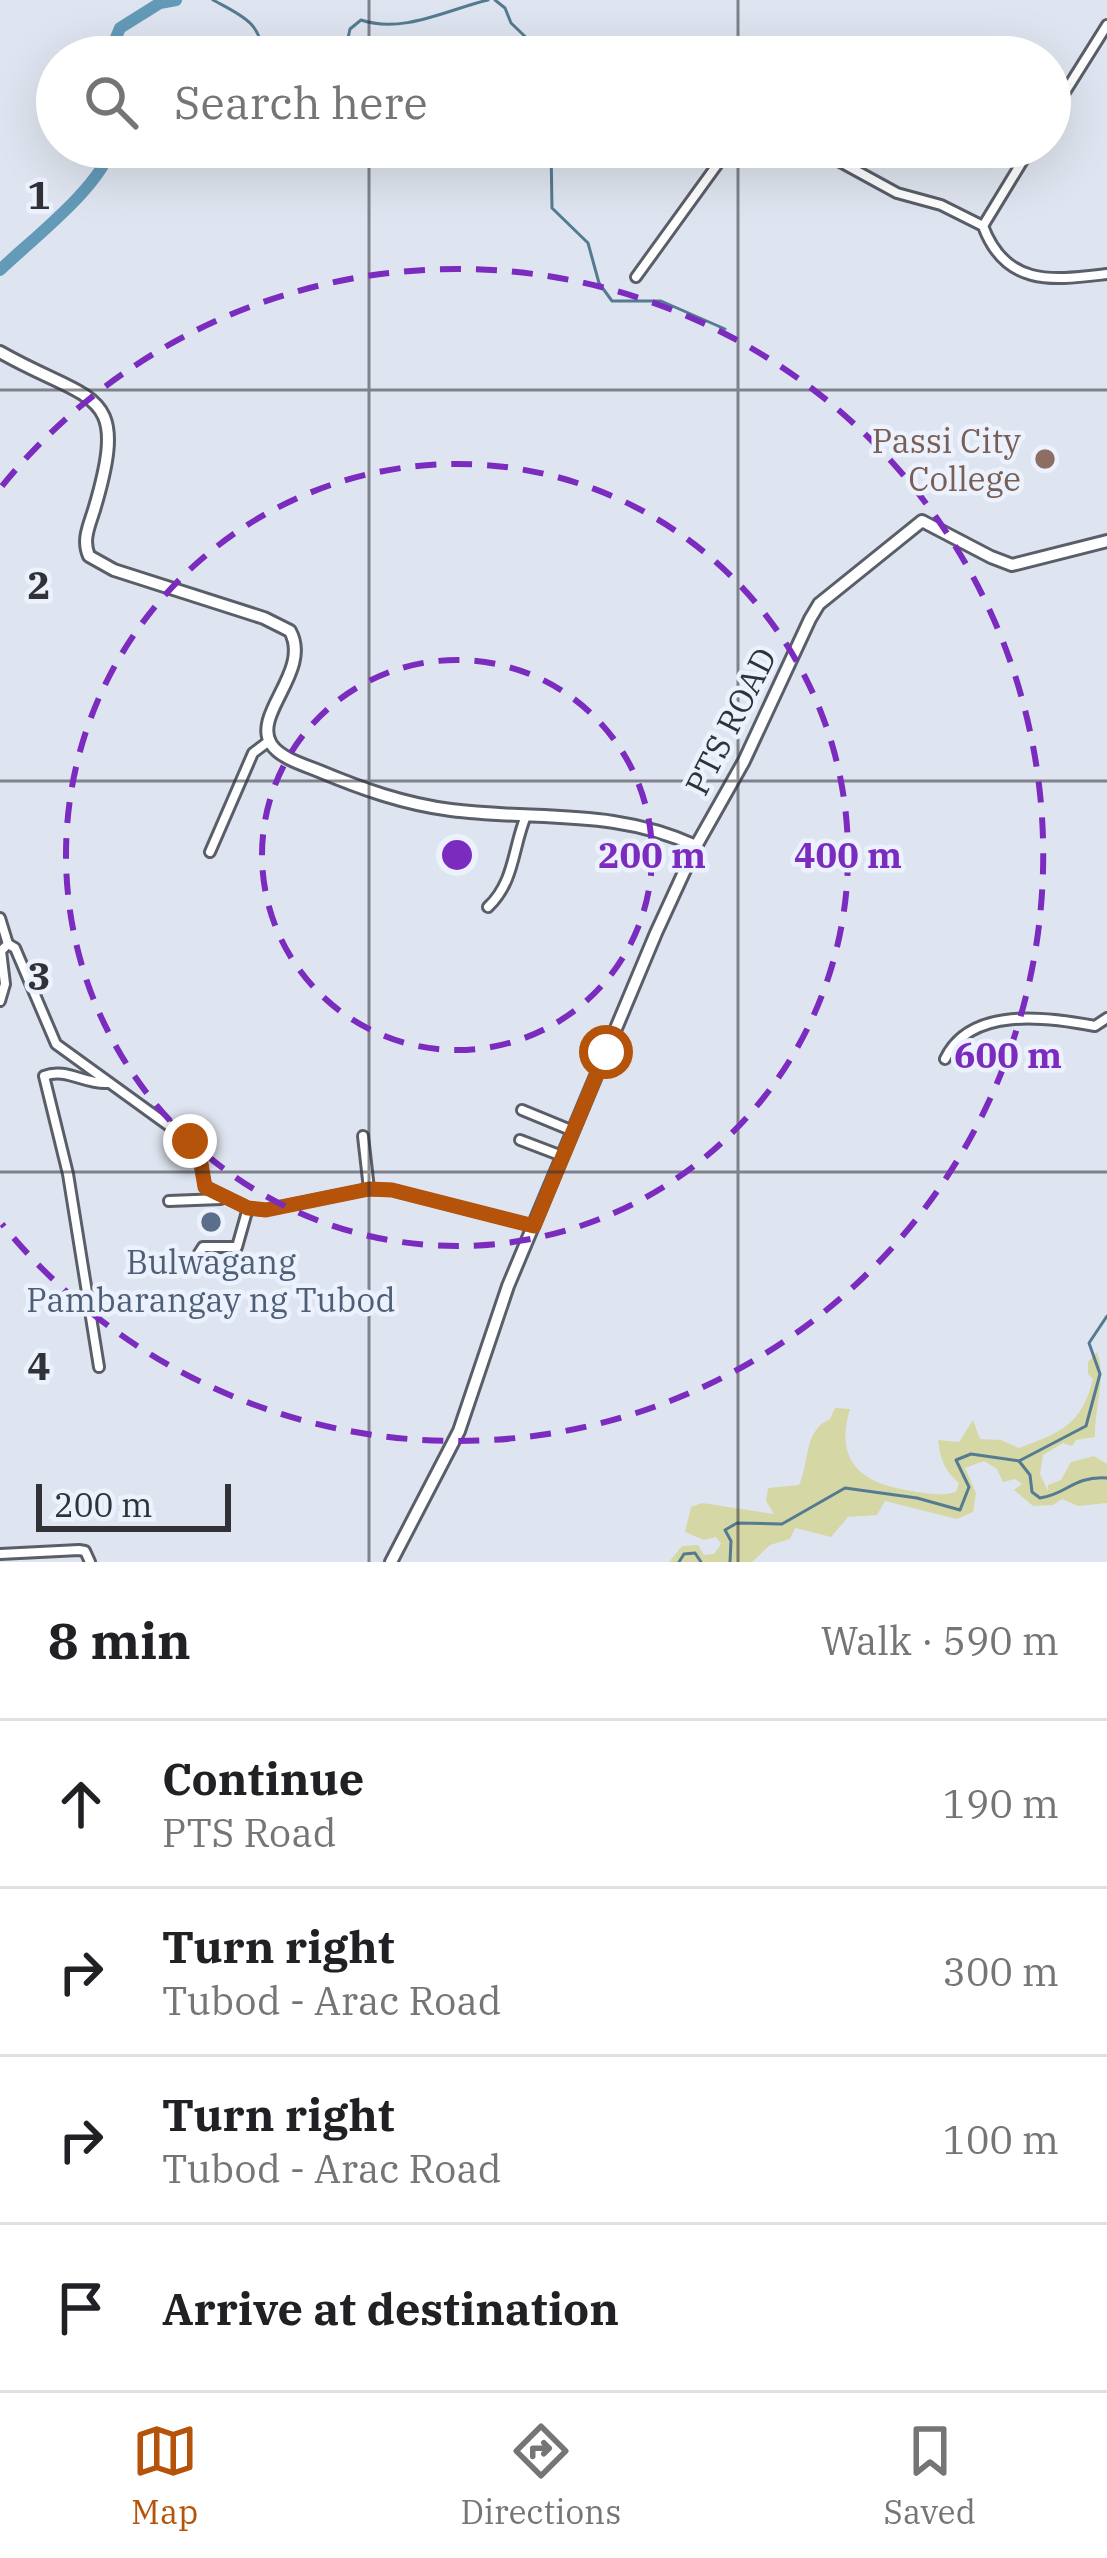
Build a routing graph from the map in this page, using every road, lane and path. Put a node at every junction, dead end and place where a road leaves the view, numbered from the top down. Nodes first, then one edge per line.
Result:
1 (1107, 25) edge
2 (1071, 82) edge
3 (715, 168) edge
4 (851, 168) edge
5 (1018, 168) edge
6 (983, 226) junction
7 (1107, 274) edge
8 (636, 277) dead end
9 (0, 352) edge
10 (1107, 541) edge
11 (269, 740) junction
12 (526, 815) junction
13 (696, 846) junction
14 (210, 852) dead end
15 (488, 908) dead end
16 (0, 918) edge
17 (8, 944) junction
18 (0, 1001) edge
19 (1107, 1018) edge
20 (945, 1059) dead end
21 (110, 1083) junction
22 (522, 1110) dead end
23 (573, 1131) junction
24 (363, 1136) dead end
25 (520, 1140) dead end
26 (563, 1156) junction
27 (369, 1189) junction
28 (226, 1199) junction
29 (169, 1201) dead end
30 (248, 1208) junction
31 (534, 1226) junction
32 (194, 1261) dead end
33 (99, 1367) dead end
34 (0, 1554) edge
35 (55, 1557) edge
36 (90, 1562) edge
37 (391, 1562) edge

1 - 2 street
3 - 8 street
4 - 6 street
5 - 6 street
6 - 7 street
9 - 11 main road
10 - 13 main road, PTS ROAD
11 - 12 main road
11 - 14 street
12 - 13 main road
12 - 15 street
13 - 23 main road, PTS ROAD
16 - 17 street
17 - 18 street
17 - 21 street
19 - 20 street
21 - 28 street
21 - 33 street
22 - 23 street
23 - 26 main road, PTS ROAD
24 - 27 street
25 - 26 street
26 - 31 main road, PTS ROAD
27 - 30 street
27 - 31 street
28 - 29 street
28 - 30 street
30 - 32 street
31 - 37 main road, PTS ROAD
34 - 35 street
35 - 36 street

